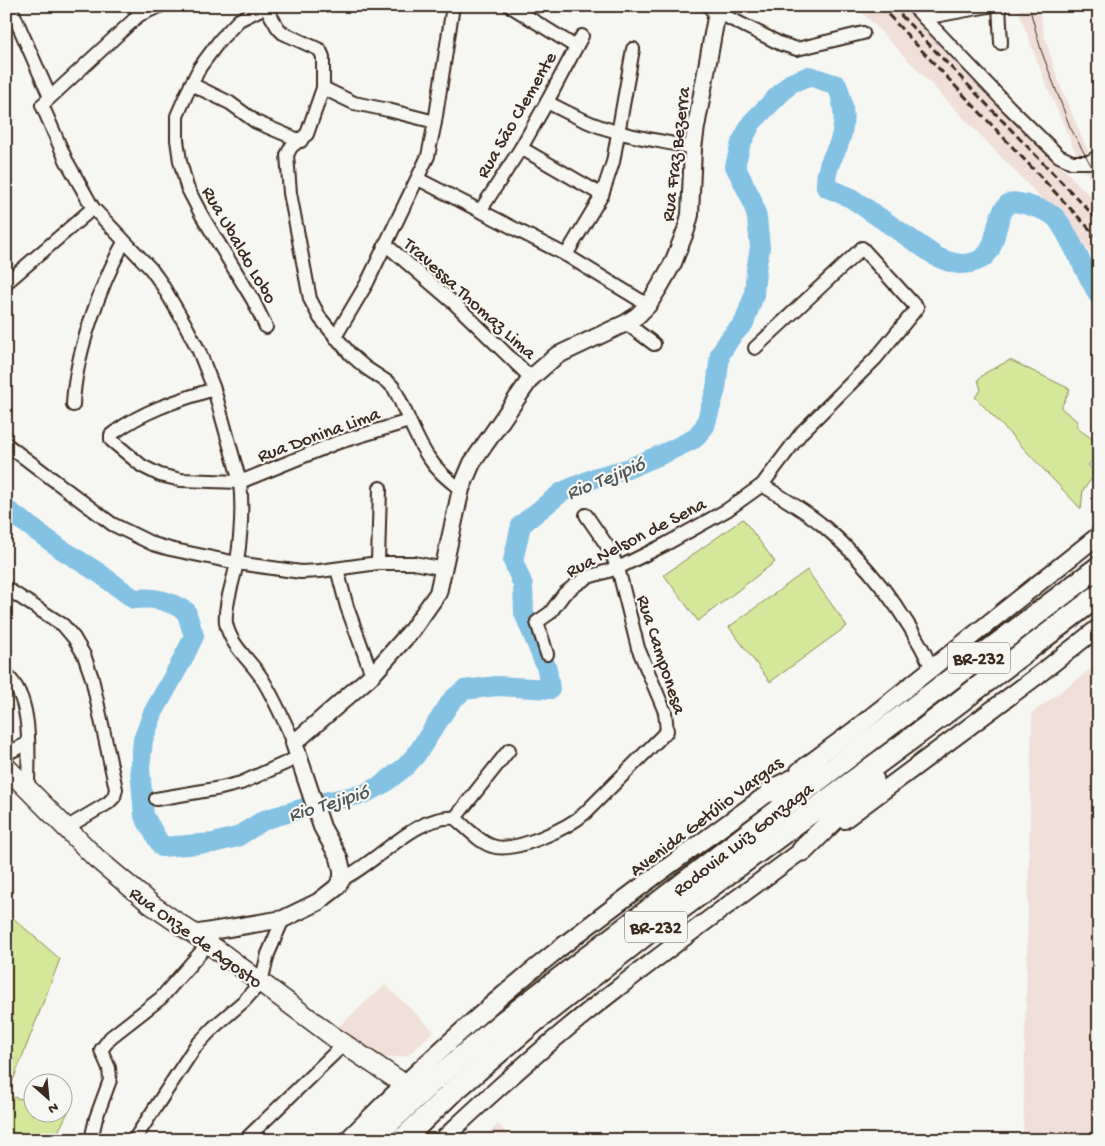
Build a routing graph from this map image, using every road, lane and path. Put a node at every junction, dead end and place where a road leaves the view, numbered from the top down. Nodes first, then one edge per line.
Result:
1 (10, 6) edge
2 (160, 6) edge
3 (453, 6) edge
4 (510, 6) edge
5 (913, 6) edge
6 (989, 6) edge
7 (999, 6) edge
8 (265, 7) edge
9 (714, 9) edge
10 (137, 10) edge
11 (924, 18) junction
12 (863, 33) dead end
13 (1001, 43) dead end
14 (633, 49) dead end
15 (191, 84) junction
16 (323, 88) junction
17 (46, 101) junction
18 (547, 102) junction
19 (436, 122) junction
20 (619, 133) junction
21 (301, 140) junction
22 (520, 148) junction
23 (693, 148) junction
24 (1099, 156) edge
25 (418, 179) junction
26 (602, 195) junction
27 (93, 208) junction
28 (480, 211) junction
29 (124, 242) junction
30 (385, 244) junction
31 (566, 255) junction
32 (6, 283) edge
33 (648, 305) junction
34 (626, 323) junction
35 (266, 327) dead end
36 (334, 337) junction
37 (654, 344) dead end
38 (755, 348) dead end
39 (531, 378) junction
40 (214, 389) junction
41 (73, 405) dead end
42 (409, 421) junction
43 (6, 444) edge
44 (240, 482) junction
45 (762, 485) junction
46 (380, 488) dead end
47 (461, 489) junction
48 (586, 515) dead end
49 (1099, 535) edge
50 (237, 563) junction
51 (378, 563) junction
52 (1099, 567) edge
53 (618, 568) junction
54 (337, 569) junction
55 (444, 569) junction
56 (6, 588) edge
57 (1099, 595) edge
58 (1099, 627) edge
59 (547, 654) dead end
60 (932, 668) junction
61 (6, 675) edge
62 (372, 675) junction
63 (924, 729) junction
64 (28, 743) junction
65 (860, 748) junction
66 (297, 750) junction
67 (509, 750) dead end
68 (6, 754) edge
69 (6, 767) edge
70 (28, 788) junction
71 (771, 792) junction
72 (156, 799) dead end
73 (455, 818) junction
74 (66, 828) junction
75 (803, 850) junction
76 (342, 879) junction
77 (282, 919) junction
78 (201, 939) junction
79 (261, 982) junction
80 (344, 1044) junction
81 (404, 1084) junction
82 (91, 1140) edge
83 (134, 1140) edge
84 (245, 1140) edge
85 (347, 1140) edge
86 (371, 1140) edge
87 (402, 1140) edge
88 (442, 1140) edge

1 - 17 street
2 - 10 street
3 - 19 street
4 - 18 street, Rua São Clemente
5 - 11 street
6 - 11 street
7 - 13 street
8 - 15 street, Rua Ubaldo Lobo
8 - 16 street
9 - 12 street
9 - 23 street, Rua Fraz Bezerra
10 - 17 street
11 - 24 street
14 - 20 street
15 - 21 street
15 - 35 street, Rua Ubaldo Lobo
16 - 19 street
16 - 21 street
17 - 27 street
18 - 20 street
18 - 22 street, Rua São Clemente
19 - 25 street
20 - 23 street
20 - 26 street
21 - 36 street
22 - 26 street
22 - 28 street, Rua São Clemente
23 - 33 street, Rua Fraz Bezerra
25 - 28 street
25 - 30 street
26 - 31 street
27 - 29 street
27 - 32 street
28 - 31 street
29 - 40 street
29 - 41 street
30 - 36 street
30 - 39 street, Travessa Thomaz Lima
31 - 33 street
33 - 34 street, Rua Fraz Bezerra
34 - 37 street
34 - 39 street, Rua Fraz Bezerra
36 - 42 street
38 - 45 street, Rua Nelson de Sena
39 - 47 street, Rua Fraz Bezerra
40 - 44 street
40 - 44 street, Rua Donina Lima
42 - 44 street, Rua Donina Lima
42 - 47 street
43 - 50 street
44 - 50 street
45 - 53 street, Rua Nelson de Sena
45 - 60 street
46 - 51 street
47 - 55 street, Rua Fraz Bezerra
48 - 53 street, Rua Camponesa
49 - 60 street, Avenida Getúlio Vargas
50 - 54 street
50 - 66 street
51 - 54 street
51 - 55 street
52 - 65 highway, Rodovia Luiz Gonzaga / BR-232
53 - 59 street, Rua Nelson de Sena
53 - 73 street, Rua Camponesa
54 - 62 street
55 - 62 street, Rua Fraz Bezerra
56 - 74 street
57 - 63 highway, Rodovia Luiz Gonzaga / BR-232
58 - 75 street
60 - 71 street, Avenida Getúlio Vargas
61 - 64 street
62 - 66 street, Rua Fraz Bezerra
63 - 75 highway
63 - 87 highway, Rodovia Luiz Gonzaga / BR-232
64 - 68 street
64 - 70 street
65 - 71 highway
65 - 86 highway, Rodovia Luiz Gonzaga / BR-232
66 - 72 street
66 - 76 street
67 - 73 street
69 - 70 main road, Rua Onze de Agosto
70 - 74 main road, Rua Onze de Agosto
71 - 81 street, Avenida Getúlio Vargas
73 - 76 street
74 - 78 main road, Rua Onze de Agosto
75 - 88 street
76 - 77 street
77 - 78 street
77 - 79 street
78 - 79 main road, Rua Onze de Agosto
78 - 82 street
79 - 80 main road, Rua Onze de Agosto
79 - 83 street
80 - 81 main road, Rua Onze de Agosto
80 - 84 street
81 - 85 street, Avenida Getúlio Vargas

